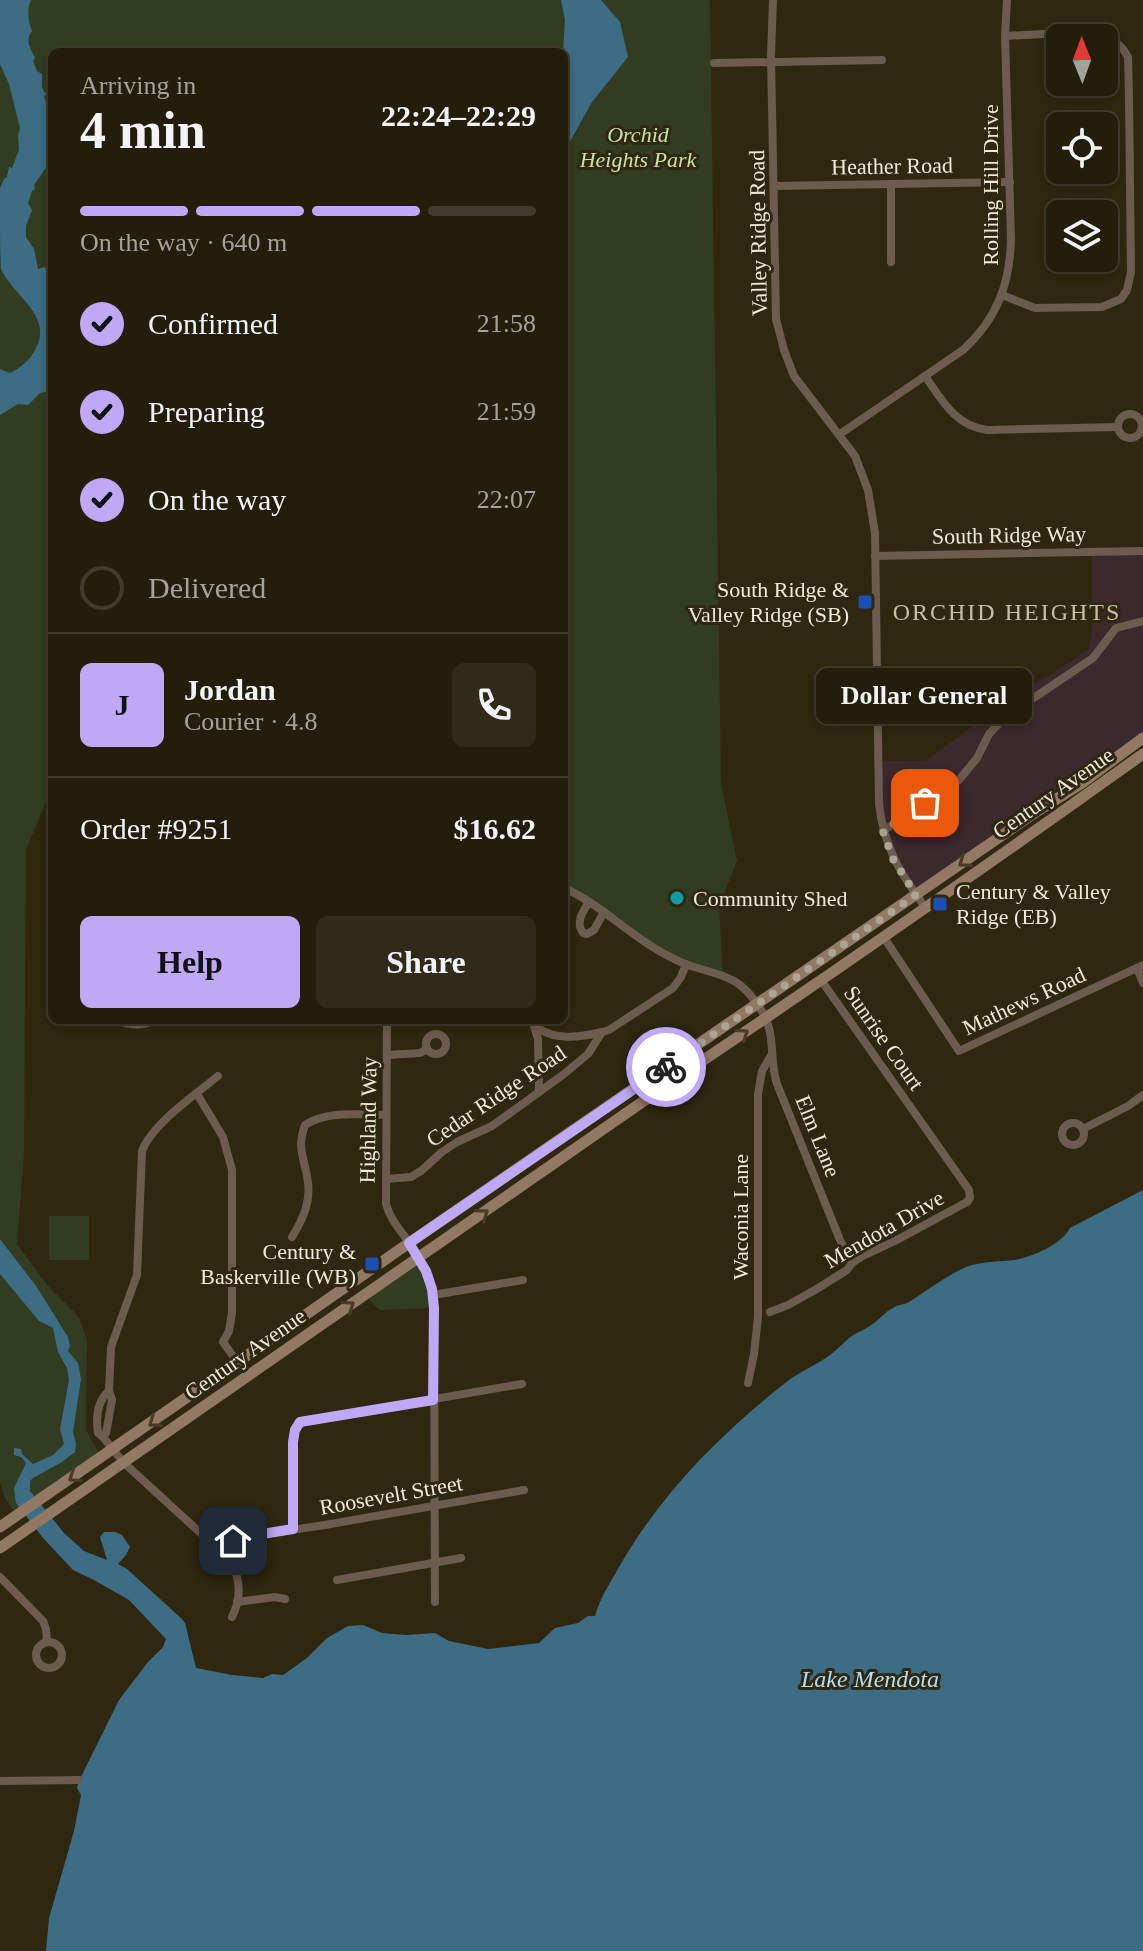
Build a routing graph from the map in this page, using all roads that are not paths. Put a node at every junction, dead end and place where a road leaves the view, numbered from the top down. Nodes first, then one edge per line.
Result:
1 (773, 0) edge
2 (1007, 0) edge
3 (1005, 36) junction
4 (882, 60) dead end
5 (771, 61) junction
6 (714, 63) dead end
7 (1010, 182) junction
8 (891, 184) junction
9 (774, 186) junction
10 (891, 262) dead end
11 (1002, 295) junction
12 (925, 376) junction
13 (1118, 427) dead end
14 (840, 434) junction
15 (1143, 551) edge
16 (875, 556) junction
17 (1143, 621) edge
18 (1143, 738) edge
19 (1143, 754) edge
20 (883, 831) junction
21 (568, 890) edge
22 (916, 895) junction
23 (589, 902) junction
24 (925, 907) junction
25 (604, 912) junction
26 (883, 936) junction
27 (686, 964) junction
28 (1140, 967) edge
29 (821, 980) junction
30 (1143, 983) edge
31 (757, 1005) junction
32 (765, 1018) junction
33 (387, 1024) edge
34 (533, 1024) edge
35 (534, 1024) edge
36 (602, 1032) junction
37 (427, 1049) dead end
38 (772, 1053) junction
39 (387, 1055) junction
40 (218, 1076) dead end
41 (539, 1090) junction
42 (197, 1094) junction
43 (1143, 1095) edge
44 (386, 1115) junction
45 (917, 1117) joint
46 (1083, 1129) dead end
47 (386, 1179) junction
48 (970, 1195) junction
49 (980, 1206) dead end
50 (292, 1237) dead end
51 (409, 1243) junction
52 (419, 1258) junction
53 (852, 1263) junction
54 (523, 1280) dead end
55 (433, 1295) junction
56 (770, 1312) dead end
57 (238, 1363) junction
58 (748, 1383) dead end
59 (522, 1384) dead end
60 (433, 1400) junction
61 (113, 1450) junction
62 (123, 1462) junction
63 (524, 1490) dead end
64 (433, 1506) junction
65 (0, 1527) edge
66 (293, 1529) junction
67 (0, 1548) edge
68 (220, 1548) junction
69 (461, 1558) dead end
70 (434, 1562) junction
71 (0, 1577) edge
72 (337, 1580) dead end
73 (285, 1599) dead end
74 (237, 1602) junction
75 (435, 1602) dead end
76 (232, 1617) dead end
77 (47, 1642) dead end
78 (79, 1780) dead end
79 (0, 1781) edge

1 - 5 street, Valley Ridge Road
2 - 3 street, Rolling Hill Drive
3 - 7 street, Rolling Hill Drive
3 - 11 street
4 - 5 street
5 - 6 street
5 - 9 street, Valley Ridge Road
7 - 8 street, Heather Road
7 - 11 street, Rolling Hill Drive
8 - 9 street, Heather Road
8 - 10 street
9 - 14 street, Valley Ridge Road
11 - 12 street, Rolling Hill Drive
12 - 13 street
12 - 14 street, Rolling Hill Drive
14 - 16 street, Valley Ridge Road
15 - 16 street, South Ridge Way
16 - 20 street, Valley Ridge Road
17 - 20 street
18 -> 22 main road, Century Avenue
19 - 24 main road, Century Avenue
20 - 22 street, Valley Ridge Road
21 - 23 street
22 - 24 street, Valley Ridge Road
22 - 31 main road, Century Avenue
23 - 25 street
23 - 25 street
24 - 26 main road, Century Avenue
25 - 27 street
26 - 28 street, Mathews Road
26 - 29 main road, Century Avenue
27 - 31 street
27 - 36 street, Cedar Ridge Road
28 - 30 street
29 - 32 main road, Century Avenue
29 - 45 street, Sunrise Court
31 - 32 street
31 - 51 main road, Century Avenue
32 - 38 street, Elm Lane
52 -> 32 main road, Century Avenue
33 - 39 street, Highland Way
34 - 41 street
35 - 36 street
36 - 41 street, Cedar Ridge Road
37 - 39 street
38 - 53 street, Elm Lane
38 - 58 street, Waconia Lane
39 - 44 street, Highland Way
40 - 42 street
41 - 47 street, Cedar Ridge Road
42 - 57 street
42 - 61 street
43 - 46 street
44 - 47 street, Highland Way
44 - 50 street
45 - 48 street, Mendota Drive
47 - 51 street, Highland Way
48 - 49 street
48 - 53 street, Mendota Drive
51 - 52 street, Highland Way
51 - 57 main road, Century Avenue
52 - 55 street, Highland Way
62 -> 52 main road, Century Avenue
53 - 56 street, Mendota Drive
54 - 55 street
55 - 60 street
57 -> 61 main road, Century Avenue
59 - 60 street
60 - 64 street
60 - 66 street
61 - 62 street
61 -> 65 main road, Century Avenue
62 - 67 main road, Century Avenue
62 - 68 street
63 - 64 street, Roosevelt Street
64 - 66 street, Roosevelt Street
64 - 70 street
66 - 68 street, Roosevelt Street
68 - 74 street
69 - 70 street
70 - 72 street
70 - 75 street
71 - 77 street
73 - 74 street
74 - 76 street
78 - 79 street

